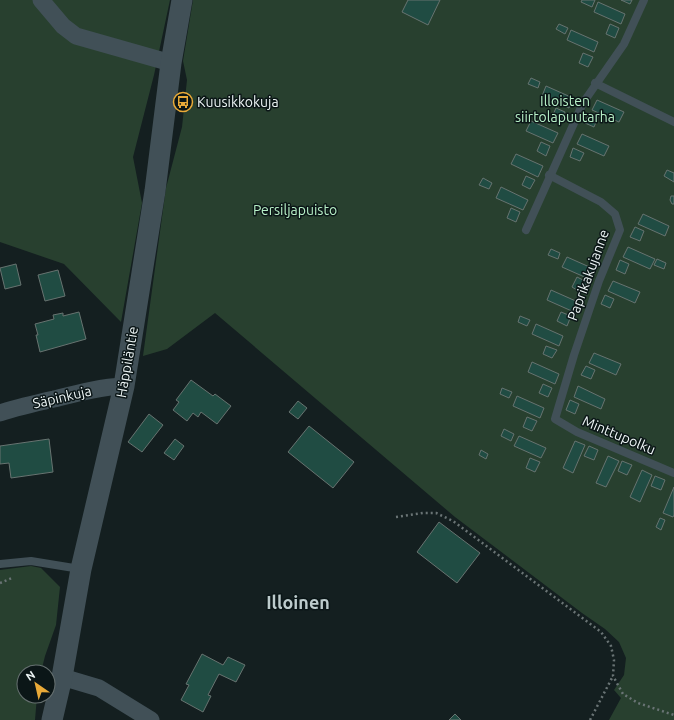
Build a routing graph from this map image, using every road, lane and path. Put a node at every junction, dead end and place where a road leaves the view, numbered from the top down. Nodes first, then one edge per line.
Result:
1 (41, 0) edge
2 (182, 0) edge
3 (644, 0) edge
4 (171, 63) junction
5 (595, 83) junction
6 (674, 122) edge
7 (549, 175) junction
8 (526, 230) dead end
9 (124, 386) junction
10 (0, 413) edge
11 (556, 419) joint
12 (674, 473) edge
13 (396, 517) dead end
14 (0, 564) edge
15 (81, 569) junction
16 (613, 676) junction
17 (62, 677) junction
18 (674, 715) edge
19 (52, 720) edge
20 (151, 720) edge
21 (590, 720) edge

1 - 4 street
2 - 4 street, Häppiläntie
3 - 5 lane
4 - 9 street, Häppiläntie
5 - 6 lane
5 - 7 lane
7 - 8 lane
7 - 11 lane, Paprikakujanne
9 - 10 street, Säpinkuja
9 - 15 street, Häppiläntie
11 - 12 lane, Minttupolku
13 - 16 path
14 - 15 lane
15 - 17 street, Häppiläntie
16 - 18 path
16 - 21 path
17 - 19 street, Häppiläntie
17 - 20 street

